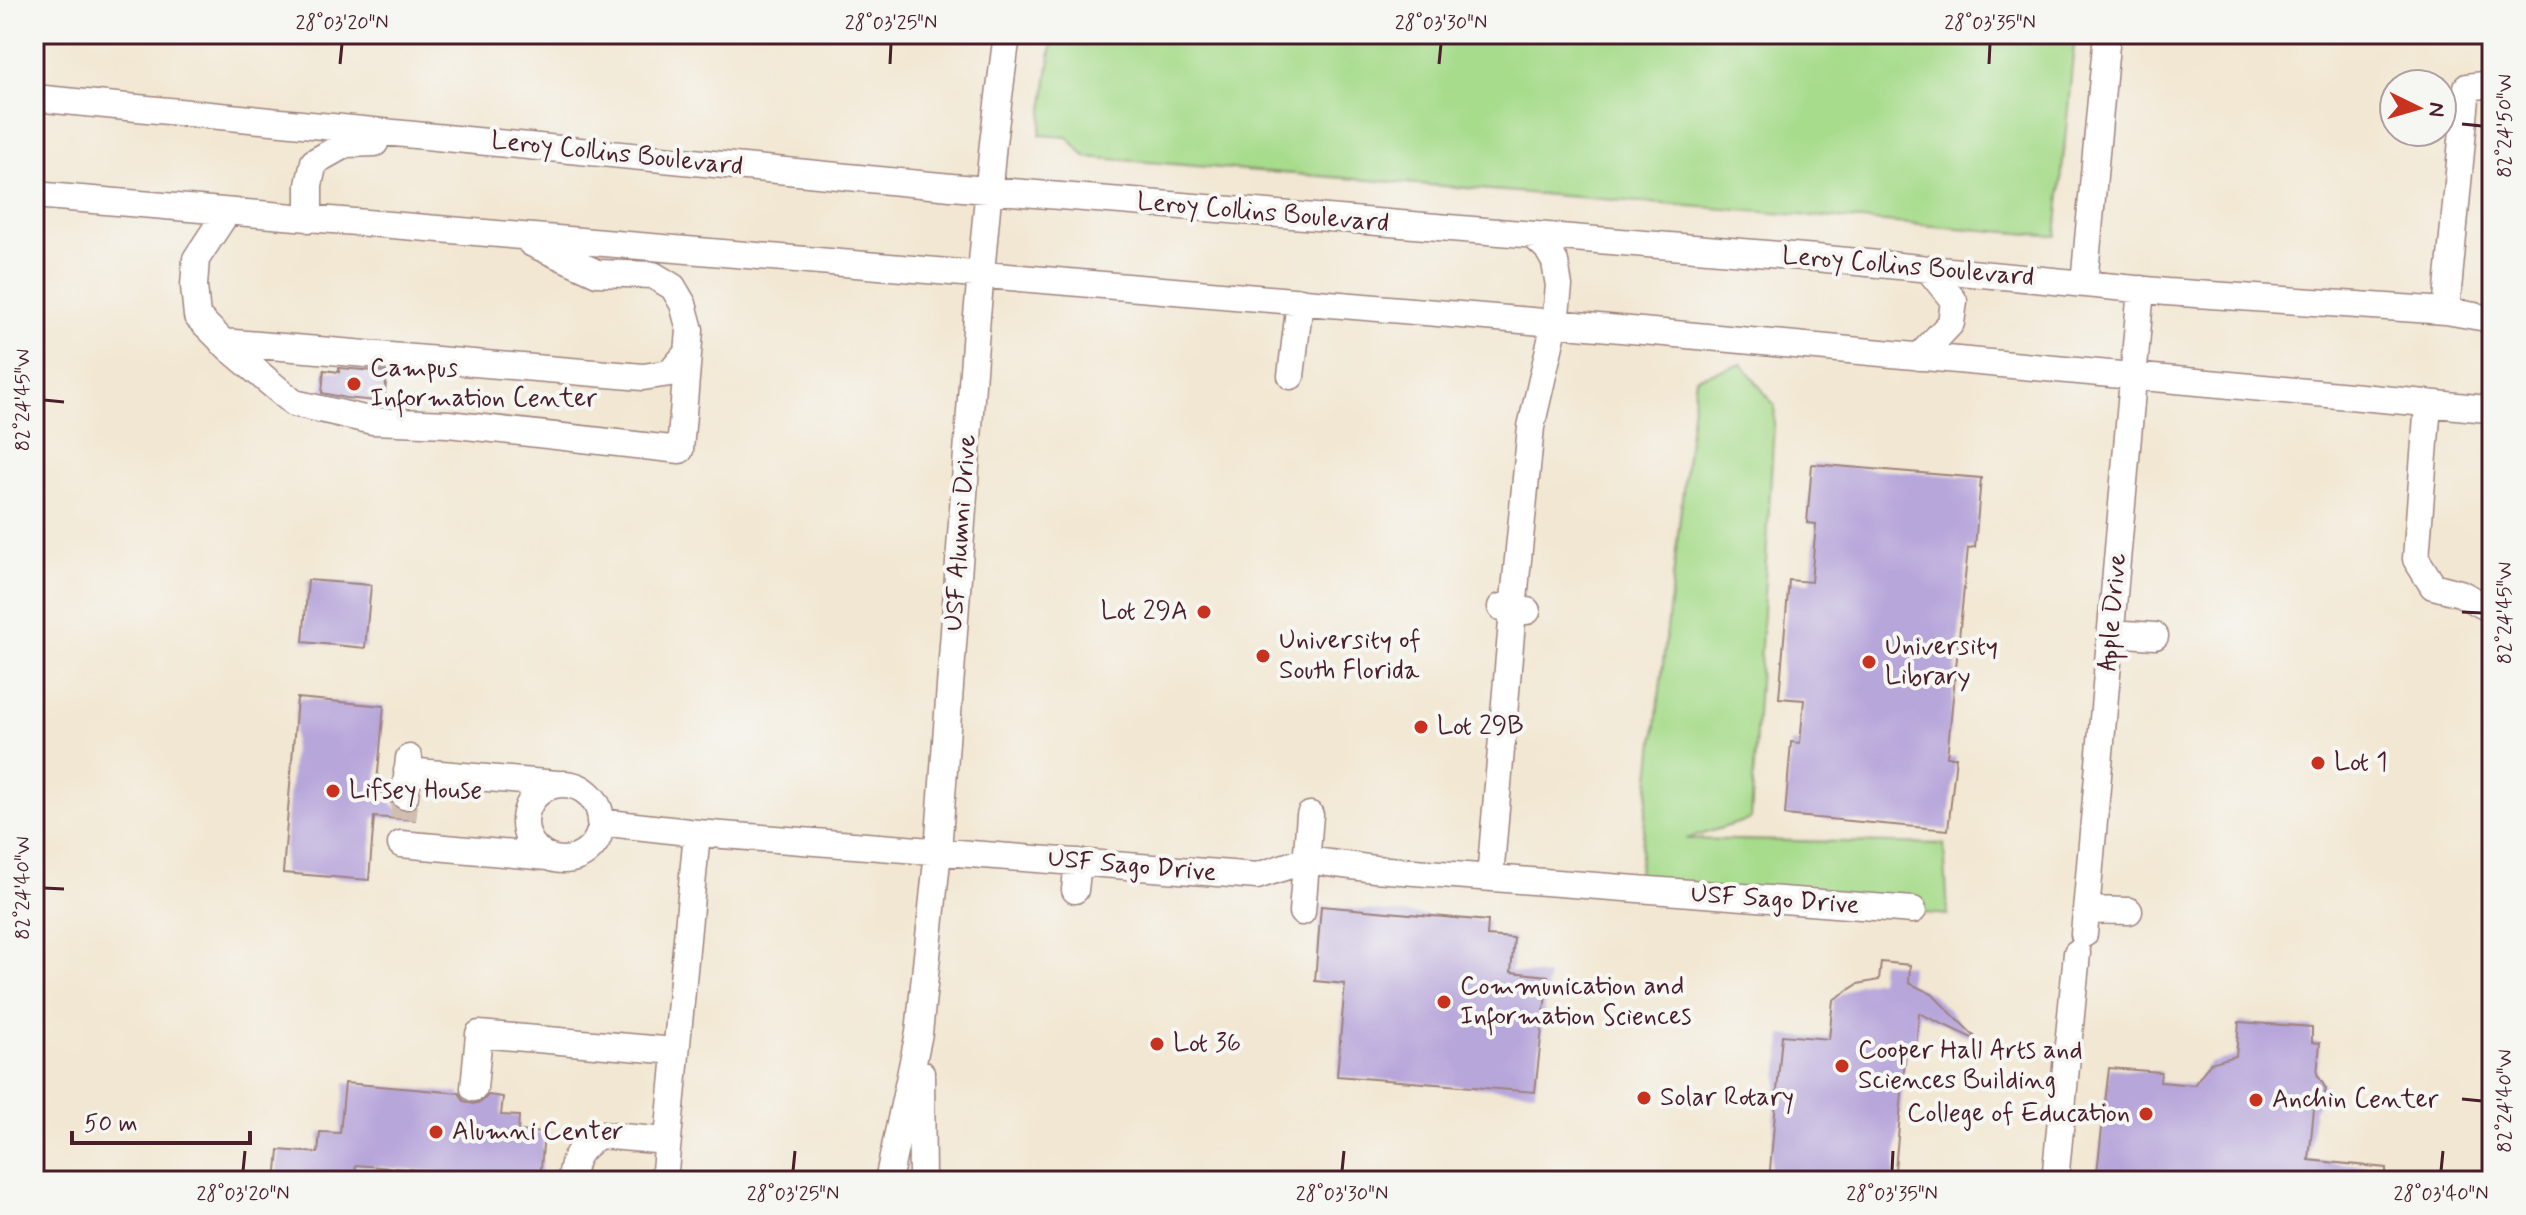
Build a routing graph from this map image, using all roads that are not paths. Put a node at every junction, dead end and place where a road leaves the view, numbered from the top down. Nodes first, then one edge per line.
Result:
1 (1007, 34) edge
2 (2107, 34) edge
3 (2492, 84) edge
4 (34, 98) edge
5 (499, 142) junction
6 (989, 190) junction
7 (34, 195) edge
8 (227, 212) junction
9 (309, 219) junction
10 (513, 234) junction
11 (1533, 235) junction
12 (1929, 270) junction
13 (981, 274) junction
14 (2084, 284) junction
15 (2141, 289) junction
16 (1300, 301) junction
17 (2446, 311) junction
18 (2492, 319) edge
19 (1555, 323) junction
20 (222, 342) junction
21 (688, 352) junction
22 (1919, 357) junction
23 (1291, 376) dead end
24 (2134, 376) junction
25 (2428, 403) junction
26 (2492, 406) edge
27 (2492, 610) edge
28 (2111, 633) junction
29 (2155, 636) dead end
30 (557, 784) junction
31 (1310, 815) dead end
32 (600, 822) junction
33 (697, 833) junction
34 (938, 851) junction
35 (548, 857) junction
36 (1306, 860) junction
37 (1078, 862) junction
38 (1490, 878) junction
39 (1075, 890) dead end
40 (1913, 910) dead end
41 (2129, 911) dead end
42 (1302, 912) dead end
43 (2082, 932) junction
44 (919, 1033) junction
45 (675, 1051) junction
46 (474, 1088) dead end
47 (667, 1141) junction
48 (571, 1181) edge
49 (664, 1181) edge
50 (888, 1181) edge
51 (922, 1181) edge
52 (2055, 1181) edge

1 - 6 street, USF Alumni Drive
2 - 14 street
3 - 17 street
4 - 5 street, Leroy Collins Boulevard
5 - 6 street, Leroy Collins Boulevard
5 - 9 street
6 - 11 street, Leroy Collins Boulevard
6 - 13 street, USF Alumni Drive
7 - 8 street
8 - 9 street
8 - 20 street
9 - 10 street
10 - 13 street
10 - 21 street
11 - 12 street, Leroy Collins Boulevard
11 - 19 street
12 - 14 street, Leroy Collins Boulevard
12 - 22 street
13 - 16 street
13 - 34 street, USF Alumni Drive
14 - 15 street, Leroy Collins Boulevard
15 - 17 street, Leroy Collins Boulevard
15 - 24 street, Apple Drive
16 - 19 street
16 - 23 street
17 - 18 street, Leroy Collins Boulevard
19 - 22 street
19 - 38 street
20 - 21 street
20 - 21 street
22 - 24 street
24 - 25 street
24 - 28 street, Apple Drive
25 - 26 street
25 - 27 street
28 - 29 street
28 - 43 street, Apple Drive
30 - 32 street
30 - 35 street
30 - 35 street
31 - 36 street
32 - 33 street, USF Sago Drive
32 - 35 street
33 - 34 street, USF Sago Drive
33 - 45 street
34 - 37 street, USF Sago Drive
34 - 44 street, USF Alumni Drive
36 - 37 street, USF Sago Drive
36 - 38 street, USF Sago Drive
36 - 42 street
37 - 39 street
38 - 40 street, USF Sago Drive
41 - 43 street
43 - 52 street, Apple Drive
44 - 50 street, USF Alumni Drive
44 - 51 street, USF Alumni Drive
45 - 46 street
45 - 47 street
47 - 48 street
47 - 49 street

